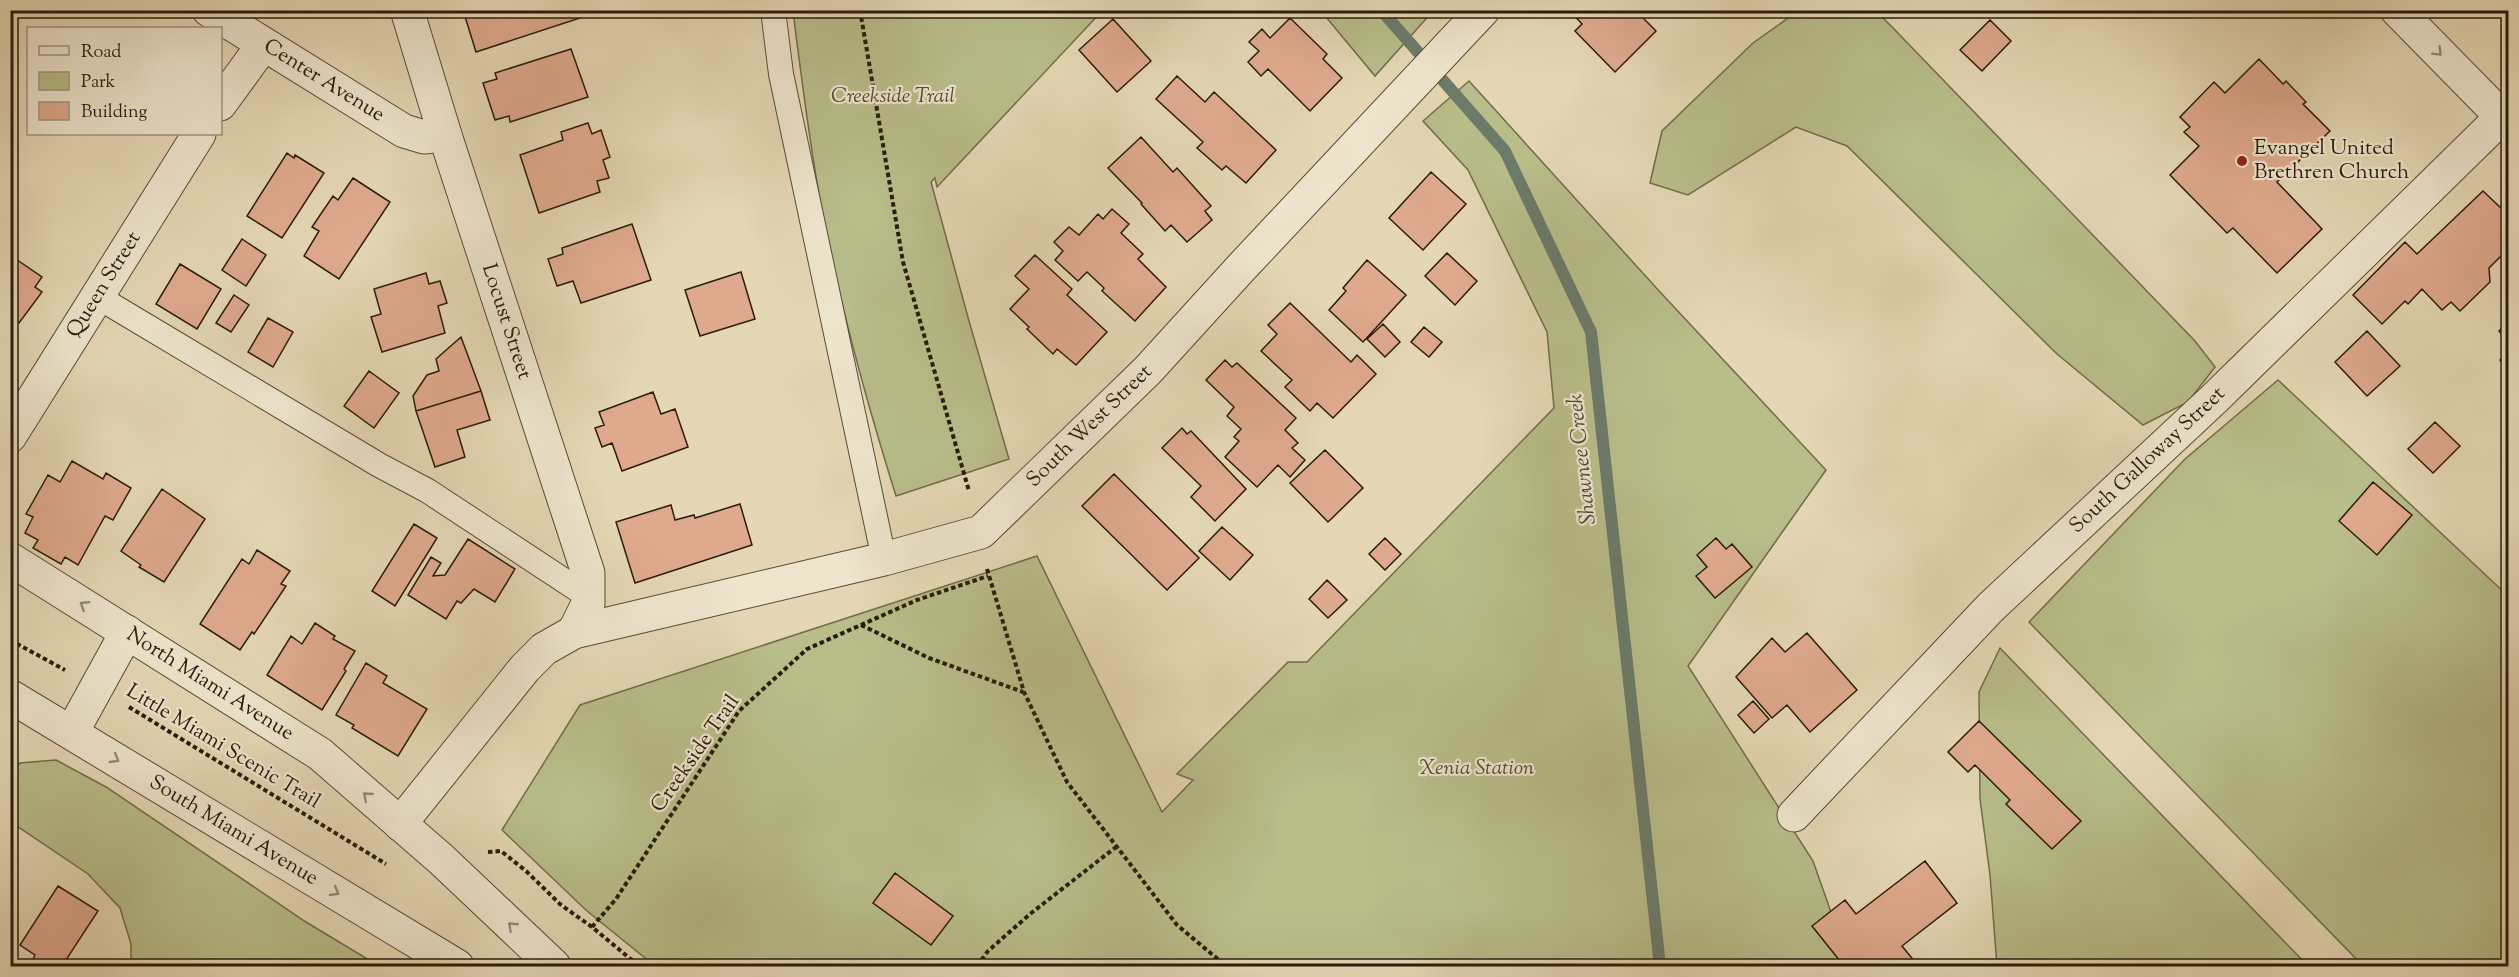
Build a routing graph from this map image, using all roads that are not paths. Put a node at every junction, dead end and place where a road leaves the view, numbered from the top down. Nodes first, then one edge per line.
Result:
1 (209, 10) edge
2 (407, 10) edge
3 (773, 10) edge
4 (1483, 10) edge
5 (2397, 10) edge
6 (263, 45) junction
7 (222, 101) edge
8 (2506, 117) edge
9 (199, 135) edge
10 (445, 135) junction
11 (98, 297) junction
12 (10, 436) edge
13 (10, 559) edge
14 (884, 560) junction
15 (588, 597) junction
16 (127, 632) junction
17 (574, 632) junction
18 (10, 696) edge
19 (72, 732) junction
20 (1794, 815) dead end
21 (400, 824) junction
22 (457, 966) edge
23 (554, 966) edge

1 - 6 street, Center Avenue
2 - 10 street, Locust Street
3 - 14 lane
4 - 14 street, South West Street
5 -> 8 street
6 - 7 street
6 - 10 street, Center Avenue
8 - 20 street, South Galloway Street
9 - 11 street, Queen Street
10 - 15 street, Locust Street
11 - 12 street, Queen Street
11 - 15 lane
16 -> 13 street, North Miami Avenue
14 - 17 street, South West Street
15 - 17 street, Locust Street
16 - 19 street
21 -> 16 street, North Miami Avenue
17 - 21 street
18 - 19 street, South Miami Avenue
19 -> 22 street, South Miami Avenue
23 -> 21 street, North Miami Avenue

